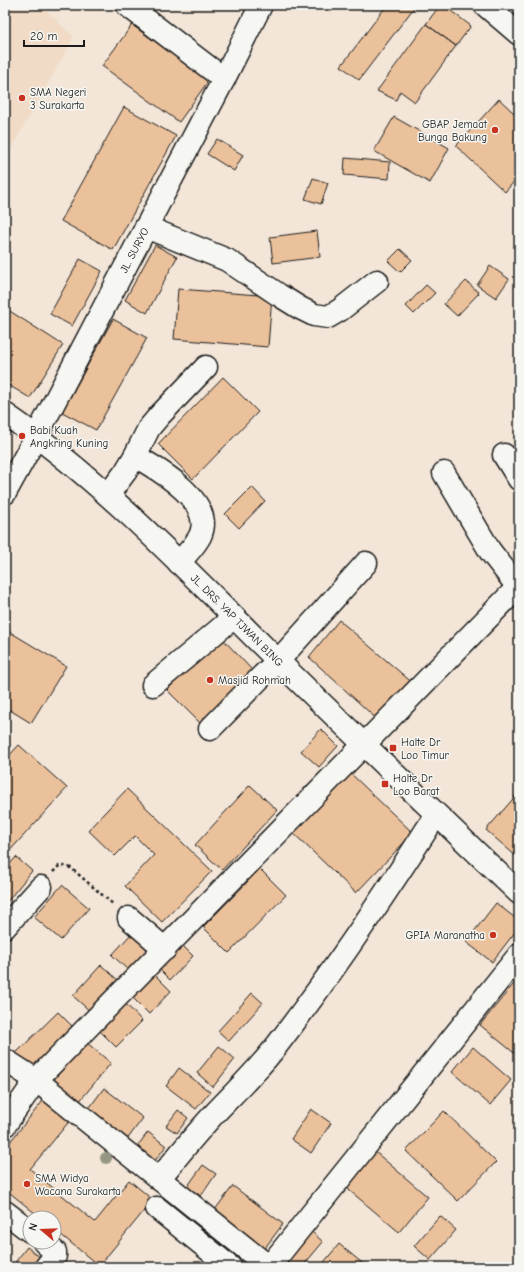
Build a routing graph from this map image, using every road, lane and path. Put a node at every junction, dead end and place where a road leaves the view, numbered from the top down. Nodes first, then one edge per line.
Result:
1 (127, 5) edge
2 (261, 5) edge
3 (485, 5) edge
4 (519, 34) edge
5 (224, 79) junction
6 (146, 227) junction
7 (377, 281) dead end
8 (206, 366) dead end
9 (5, 414) edge
10 (37, 436) junction
11 (504, 455) dead end
12 (135, 456) junction
13 (444, 473) dead end
14 (519, 479) edge
15 (5, 493) edge
16 (108, 496) junction
17 (179, 563) junction
18 (366, 563) dead end
19 (519, 586) edge
20 (234, 617) junction
21 (278, 661) junction
22 (153, 686) dead end
23 (210, 729) dead end
24 (363, 746) junction
25 (436, 815) junction
26 (40, 887) joint
27 (519, 893) edge
28 (129, 918) joint
29 (5, 927) edge
30 (165, 949) junction
31 (519, 955) edge
32 (5, 1060) edge
33 (36, 1080) junction
34 (5, 1125) edge
35 (159, 1179) junction
36 (157, 1208) dead end
37 (5, 1212) edge
38 (22, 1225) edge
39 (53, 1250) edge
40 (46, 1267) edge
41 (230, 1267) edge
42 (269, 1267) edge

1 - 5 street
2 - 5 street, JL. SURYO
3 - 4 street
5 - 6 street, JL. SURYO
6 - 7 street
6 - 10 street, JL. SURYO
8 - 12 street
9 - 10 street, JL. DRS. YAP TJWAN BING
10 - 15 street, JL. SURYO
10 - 16 street, JL. DRS. YAP TJWAN BING
11 - 14 street
12 - 16 street
12 - 17 street
13 - 19 street
16 - 17 street, JL. DRS. YAP TJWAN BING
17 - 20 street, JL. DRS. YAP TJWAN BING
18 - 21 street
19 - 24 street
20 - 21 street, JL. DRS. YAP TJWAN BING
20 - 22 street
21 - 23 street
21 - 24 street, JL. DRS. YAP TJWAN BING
24 - 25 street, JL. DRS. YAP TJWAN BING
24 - 30 street
25 - 27 street, JL. DRS. YAP TJWAN BING
25 - 35 street
26 - 28 path
26 - 29 street
28 - 30 street
30 - 33 street
31 - 42 street
32 - 33 street
33 - 34 street
33 - 35 street
35 - 42 street
36 - 41 street
37 - 38 street
39 - 40 street

